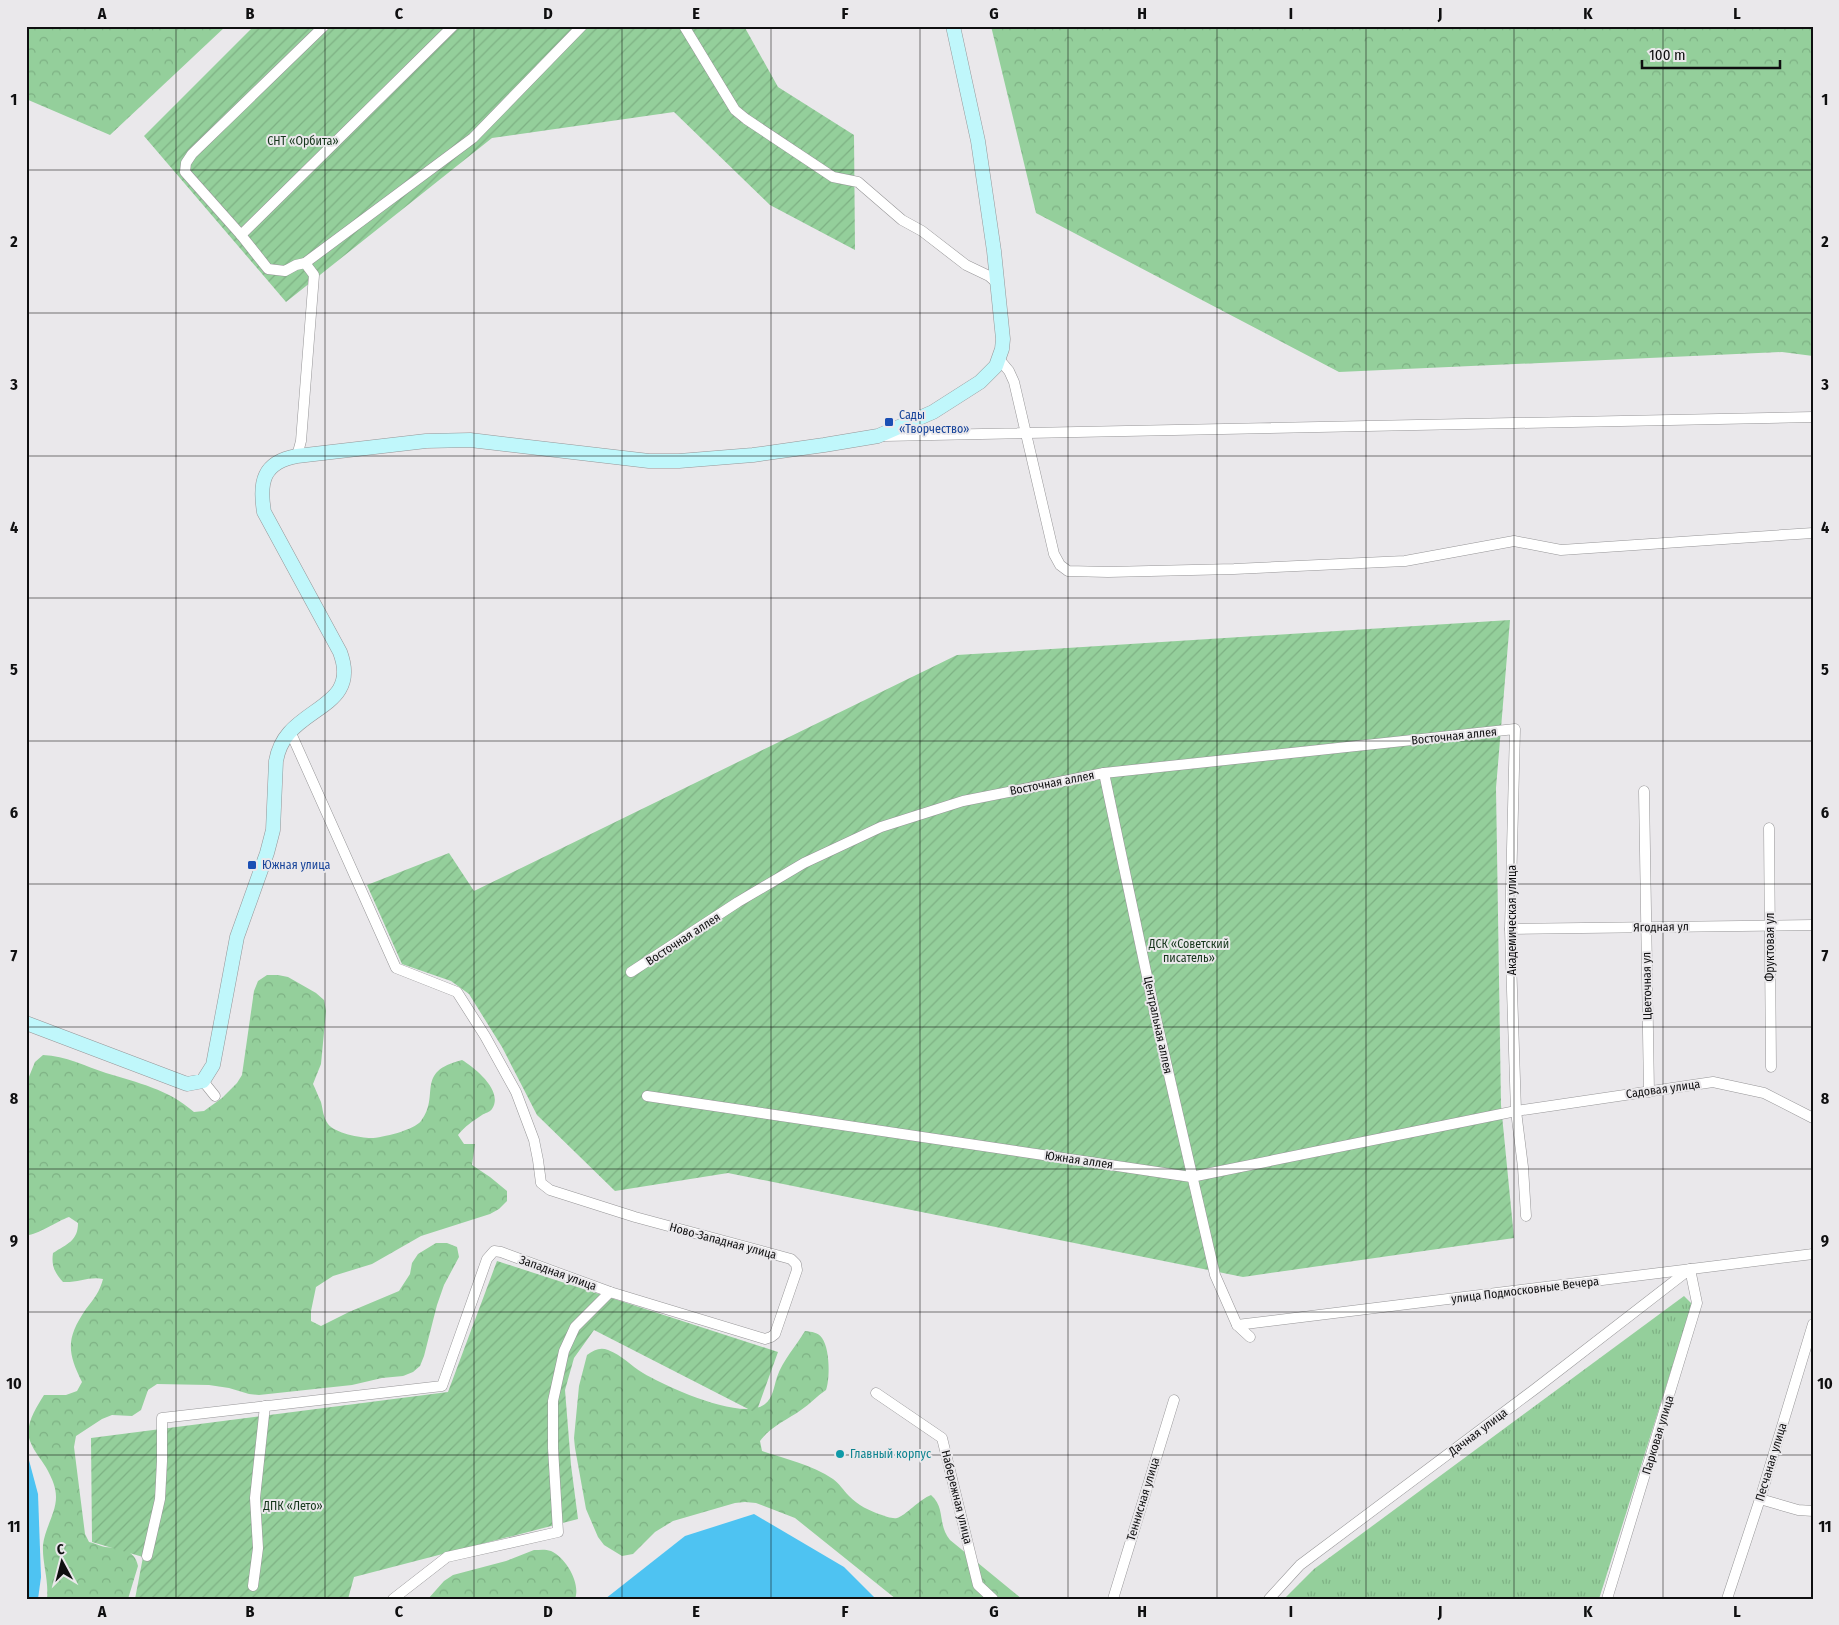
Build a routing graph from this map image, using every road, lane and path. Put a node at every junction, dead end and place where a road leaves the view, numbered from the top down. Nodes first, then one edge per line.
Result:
1 (324, 26) edge
2 (453, 26) edge
3 (582, 26) edge
4 (684, 26) edge
5 (953, 26) edge
6 (241, 235) junction
7 (305, 263) junction
8 (997, 283) junction
9 (999, 359) junction
10 (1813, 417) edge
11 (1027, 432) junction
12 (878, 436) junction
13 (297, 456) junction
14 (1813, 533) edge
15 (1515, 729) joint
16 (290, 731) junction
17 (1104, 773) junction
18 (1644, 792) dead end
19 (1769, 828) dead end
20 (1770, 925) junction
21 (1813, 925) edge
22 (1646, 927) junction
23 (1510, 929) junction
24 (631, 972) dead end
25 (26, 1023) edge
26 (1771, 1067) dead end
27 (203, 1081) junction
28 (1649, 1092) junction
29 (215, 1096) dead end
30 (647, 1096) dead end
31 (1512, 1112) junction
32 (1813, 1118) edge
33 (1192, 1176) junction
34 (1526, 1216) dead end
35 (1813, 1254) edge
36 (1690, 1269) junction
37 (610, 1292) junction
38 (1813, 1324) edge
39 (1237, 1325) junction
40 (1250, 1337) dead end
41 (876, 1393) dead end
42 (1174, 1400) dead end
43 (265, 1406) junction
44 (1760, 1499) junction
45 (1813, 1511) edge
46 (147, 1556) dead end
47 (253, 1586) dead end
48 (393, 1599) edge
49 (993, 1599) edge
50 (1113, 1599) edge
51 (1269, 1599) edge
52 (1607, 1599) edge
53 (1727, 1599) edge

1 - 6 street
2 - 6 street
3 - 7 street
4 - 8 street
5 - 8 street
6 - 7 street
7 - 13 street
8 - 9 street
9 - 11 street
9 - 12 street
10 - 11 street
11 - 12 street
11 - 14 street
12 - 13 street
13 - 16 street
15 - 17 street, Восточная аллея
15 - 23 street, Академическая улица
16 - 27 street
16 - 37 street, Ново-Западная улица
17 - 24 street, Восточная аллея
17 - 33 street, Центральная аллея
18 - 22 street, Цветочная ул
19 - 20 street, Фруктовая ул
20 - 21 street, Ягодная ул
20 - 22 street, Ягодная ул
20 - 26 street, Фруктовая ул
22 - 23 street, Ягодная ул
22 - 28 street, Цветочная ул
23 - 31 street, Академическая улица
25 - 27 street
27 - 29 street
28 - 31 street, Садовая улица
28 - 32 street, Садовая улица
30 - 33 street, Южная аллея
31 - 33 street, Южная аллея
31 - 34 street, Академическая улица
33 - 39 street, Центральная аллея
35 - 36 street, улица Подмосковные Вечера
36 - 39 street, улица Подмосковные Вечера
36 - 51 street, Дачная улица
36 - 52 street, Парковая улица
37 - 43 street, Западная улица
37 - 48 street, Западная улица
38 - 44 street, Песчаная улица
39 - 40 street
41 - 49 street, Набережная улица
42 - 50 street, Теннисная улица
43 - 46 street, Западная улица
43 - 47 street
44 - 45 street
44 - 53 street, Песчаная улица

